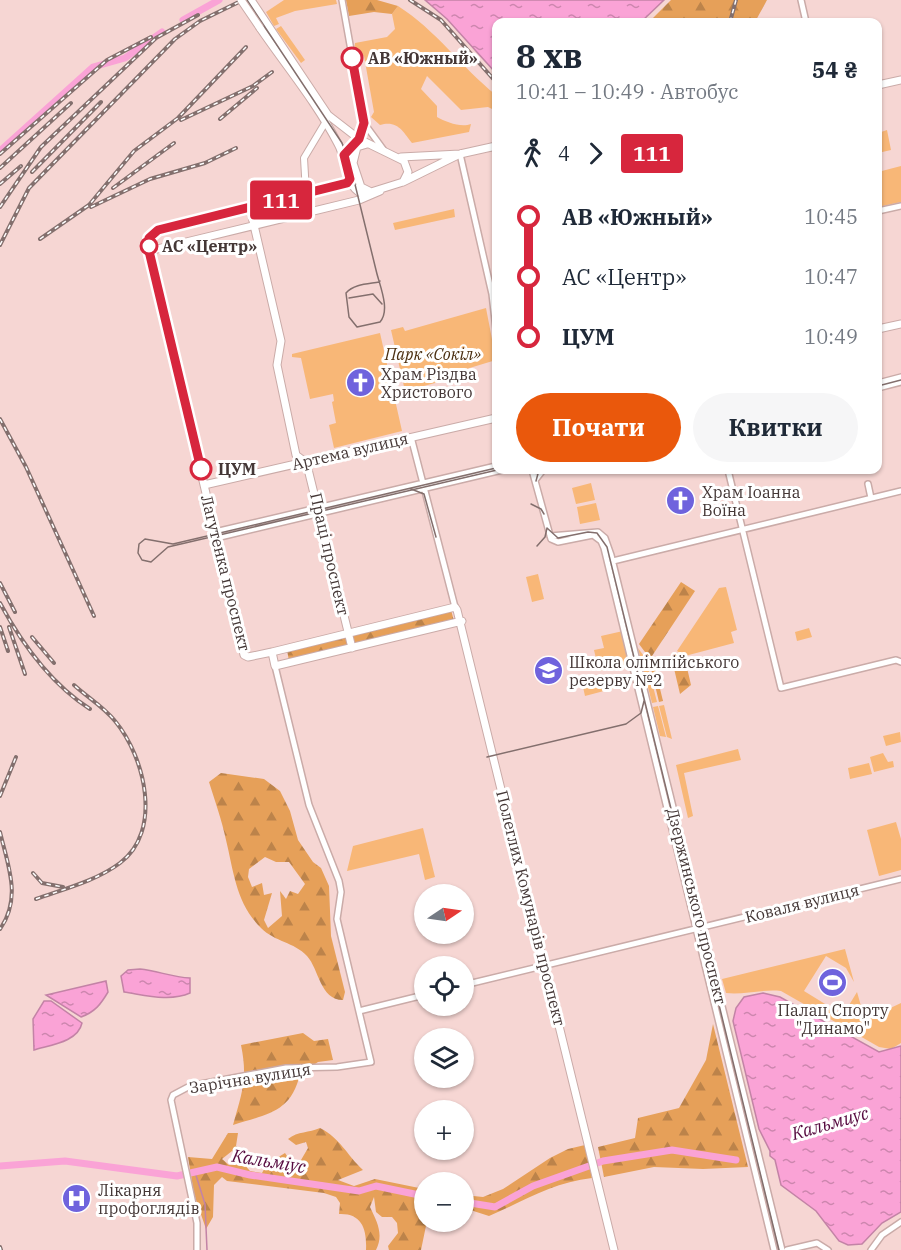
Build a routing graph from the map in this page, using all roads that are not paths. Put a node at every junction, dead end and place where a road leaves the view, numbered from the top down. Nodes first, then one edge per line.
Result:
1 (241, 0) edge
2 (251, 0) edge
3 (342, 0) edge
4 (801, 0) edge
5 (805, 18) edge
6 (901, 80) edge
7 (882, 84) edge
8 (325, 123) junction
9 (364, 123) junction
10 (345, 130) junction
11 (359, 139) junction
12 (368, 144) junction
13 (492, 147) edge
14 (355, 150) junction
15 (391, 154) junction
16 (460, 154) junction
17 (344, 155) junction
18 (350, 179) junction
19 (403, 182) junction
20 (380, 191) junction
21 (306, 194) junction
22 (901, 206) edge
23 (250, 207) junction
24 (882, 210) edge
25 (254, 225) junction
26 (149, 251) junction
27 (492, 305) edge
28 (901, 324) edge
29 (882, 328) edge
30 (901, 377) edge
31 (882, 382) edge
32 (901, 382) edge
33 (882, 387) edge
34 (492, 419) edge
35 (411, 437) junction
36 (306, 461) junction
37 (492, 467) edge
38 (492, 472) edge
39 (533, 474) edge
40 (539, 474) edge
41 (729, 474) edge
42 (536, 481) junction
43 (423, 483) junction
44 (868, 484) dead end
45 (204, 485) junction
46 (901, 491) edge
47 (871, 498) junction
48 (319, 511) junction
49 (743, 529) junction
50 (216, 535) junction
51 (550, 536) junction
52 (611, 563) junction
53 (455, 607) junction
54 (462, 621) junction
55 (348, 633) junction
56 (352, 648) junction
57 (272, 652) junction
58 (901, 662) edge
59 (275, 666) junction
60 (901, 879) edge
61 (702, 926) junction
62 (695, 928) junction
63 (544, 965) junction
64 (474, 982) edge
65 (414, 997) edge
66 (359, 1011) junction
67 (371, 1062) joint
68 (901, 1222) edge
69 (197, 1250) edge
70 (614, 1250) edge
71 (774, 1250) edge
72 (782, 1250) edge
73 (787, 1250) edge
74 (828, 1250) edge
75 (871, 1250) edge

1 - 8 main road, bridge
2 - 10 main road
3 - 9 street
4 - 5 street
6 - 7 main road
8 - 17 main road
8 - 21 main road
9 - 10 street
9 - 11 street
9 - 15 street
10 - 11 main road
11 - 12 main road
11 - 14 street
11 - 17 main road
12 - 14 main road
12 - 15 main road
13 - 16 main road
14 - 20 main road
15 - 16 main road
15 - 19 main road
16 - 19 main road
16 - 27 street
17 - 18 main road
18 - 20 main road
18 - 21 main road
19 - 20 main road
20 - 25 main road
21 - 23 main road
22 - 24 street
23 - 25 main road, Праці проспект
23 - 26 main road
25 - 26 main road
25 - 36 main road, Праці проспект
26 - 45 main road, Лагутенка проспект
28 - 29 main road
30 - 31 street
32 - 33 street
34 - 35 main road, Артема вулиця
35 - 36 main road, Артема вулиця
35 - 43 street
36 - 45 main road, Артема вулиця
36 - 48 main road, Праці проспект
37 - 43 street
38 - 43 street
39 - 42 street
40 - 42 street
41 - 49 street
42 - 51 street
43 - 48 street
43 - 53 street, Полеглих Комунарів проспект
44 - 47 street
45 - 50 main road, Лагутенка проспект
46 - 47 street
47 - 49 street
48 - 50 street
48 - 55 main road, Праці проспект
49 - 52 street
49 - 58 street
50 - 57 main road, Лагутенка проспект
51 - 52 street
51 - 52 street
52 - 61 street, Дзержинського проспект
52 - 62 street, Дзержинського проспект
53 - 54 main road, Полеглих Комунарів проспект
53 - 55 main road
54 - 56 main road
54 - 63 main road, Полеглих Комунарів проспект
55 - 56 main road, Праці проспект
55 - 57 main road
56 - 59 main road
57 - 59 main road, Лагутенка проспект
59 - 66 street, Лагутенка проспект
60 - 61 street, Коваля вулиця
61 - 62 street, Коваля вулиця
61 - 72 street, Дзержинського проспект
62 - 63 street, Коваля вулиця
62 - 71 street, Дзержинського проспект
63 - 64 street, Коваля вулиця
63 - 70 main road, Полеглих Комунарів проспект
65 - 66 street
66 - 67 street, Лагутенка проспект
67 - 69 street, Зарічна вулиця
68 - 75 street
73 - 74 street

